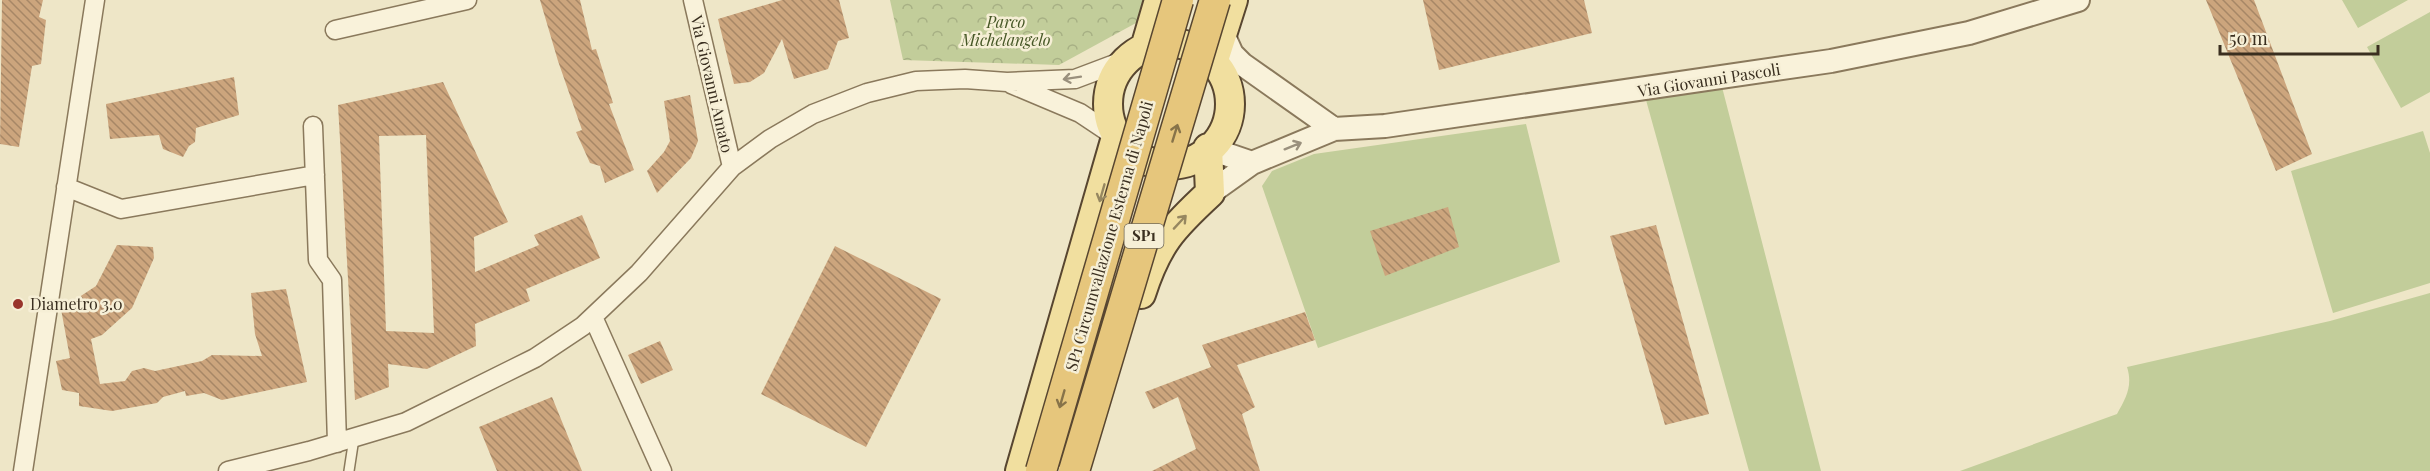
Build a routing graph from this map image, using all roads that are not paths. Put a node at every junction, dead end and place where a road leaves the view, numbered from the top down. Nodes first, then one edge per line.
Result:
1 (95, 0) edge
2 (467, 0) edge
3 (693, 0) edge
4 (1160, 0) edge
5 (1178, 0) edge
6 (1215, 0) edge
7 (1233, 0) edge
8 (2078, 0) edge
9 (335, 30) dead end
10 (1222, 34) junction
11 (1136, 54) junction
12 (1217, 67) junction
13 (1264, 81) junction
14 (1007, 82) junction
15 (313, 126) dead end
16 (1334, 129) junction
17 (1116, 137) junction
18 (1208, 148) junction
19 (1252, 163) junction
20 (732, 167) junction
21 (315, 175) junction
22 (66, 187) junction
23 (1210, 193) junction
24 (593, 317) junction
25 (346, 441) junction
26 (23, 471) edge
27 (228, 471) edge
28 (350, 471) edge
29 (662, 471) edge
30 (1020, 471) edge
31 (1041, 471) edge
32 (1074, 471) edge
33 (1087, 471) edge

1 - 22 street
2 - 9 street
3 - 20 street, Via Giovanni Amato
4 - 11 main road
5 -> 31 highway, SP1 Circumvallazione Esterna di Napoli / SP1, bridge
32 -> 6 highway, SP1 Circumvallazione Esterna di Napoli / SP1, bridge
7 - 10 main road
8 - 16 street, Via Giovanni Pascoli
10 - 12 main road
10 - 13 street
11 - 12 main road
11 -> 14 street
11 - 17 main road
12 - 13 street
12 - 18 main road
13 - 16 street
14 - 17 street
14 - 20 street
15 - 21 street
19 -> 16 street, Via Giovanni Pascoli
17 - 18 main road
17 -> 30 main road
18 - 19 street
18 - 23 main road
19 - 23 street, Via Giovanni Pascoli
20 - 24 street
21 - 22 street
21 - 25 street
22 - 26 street
33 -> 23 main road
24 - 25 street
24 - 29 street
25 - 27 street
25 - 28 lane

